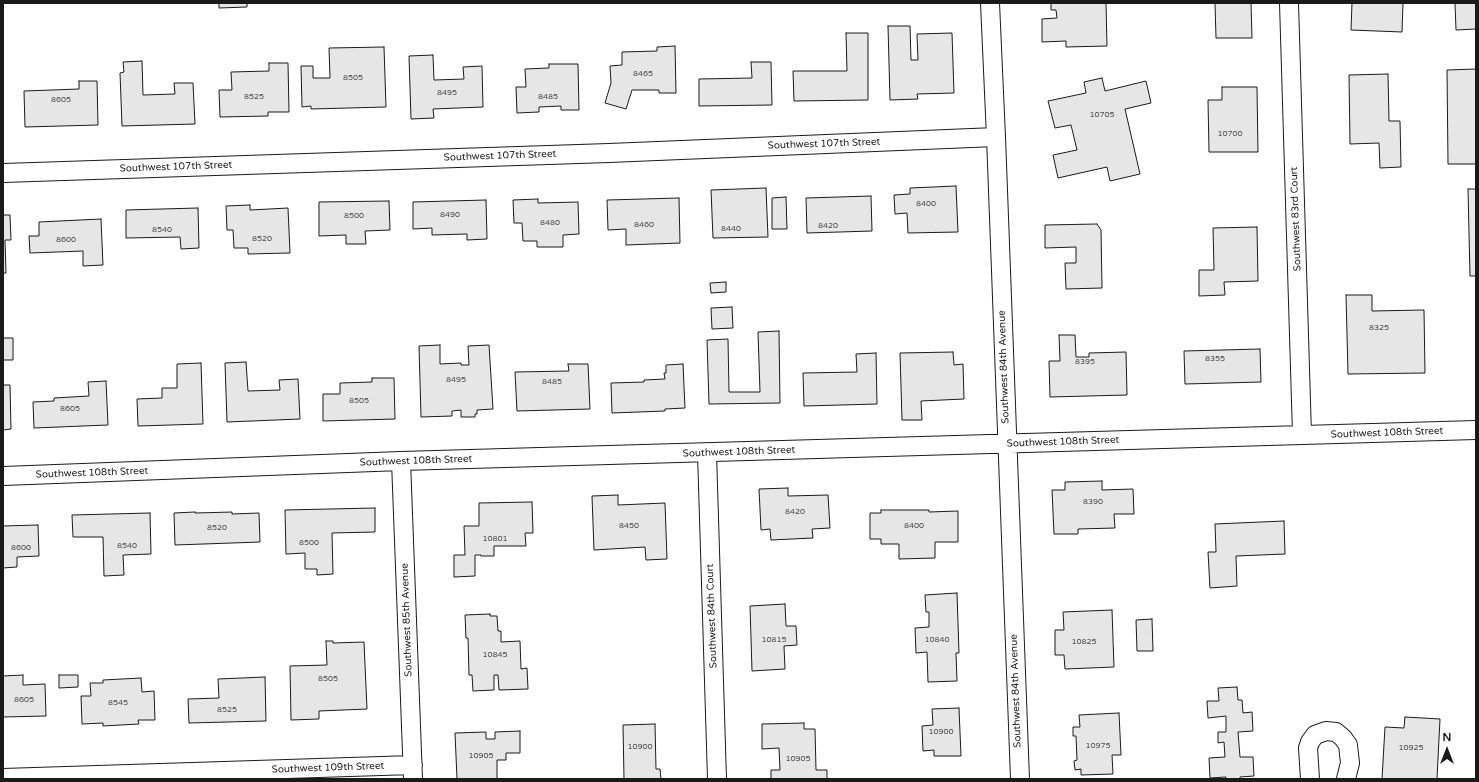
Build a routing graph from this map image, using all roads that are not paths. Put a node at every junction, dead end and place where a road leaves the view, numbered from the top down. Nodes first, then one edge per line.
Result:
1 (990, 3) edge
2 (1289, 3) edge
3 (996, 137) junction
4 (3, 173) edge
5 (1476, 430) edge
6 (1302, 435) junction
7 (1007, 443) junction
8 (707, 453) junction
9 (401, 461) junction
10 (3, 476) edge
11 (413, 772) edge
12 (3, 778) edge
13 (717, 779) edge
14 (1020, 779) edge
15 (1310, 779) edge
16 (1346, 779) edge

1 - 3 street, Southwest 84th Avenue
2 - 6 street, Southwest 83rd Court
3 - 4 street, Southwest 107th Street
3 - 7 street, Southwest 84th Avenue
5 - 6 street, Southwest 108th Street
6 - 7 street, Southwest 108th Street
7 - 8 street, Southwest 108th Street
7 - 14 street, Southwest 84th Avenue
8 - 9 street, Southwest 108th Street
8 - 13 street, Southwest 84th Court
9 - 10 street, Southwest 108th Street
9 - 11 street, Southwest 85th Avenue
11 - 12 street, Southwest 109th Street
15 - 16 street

